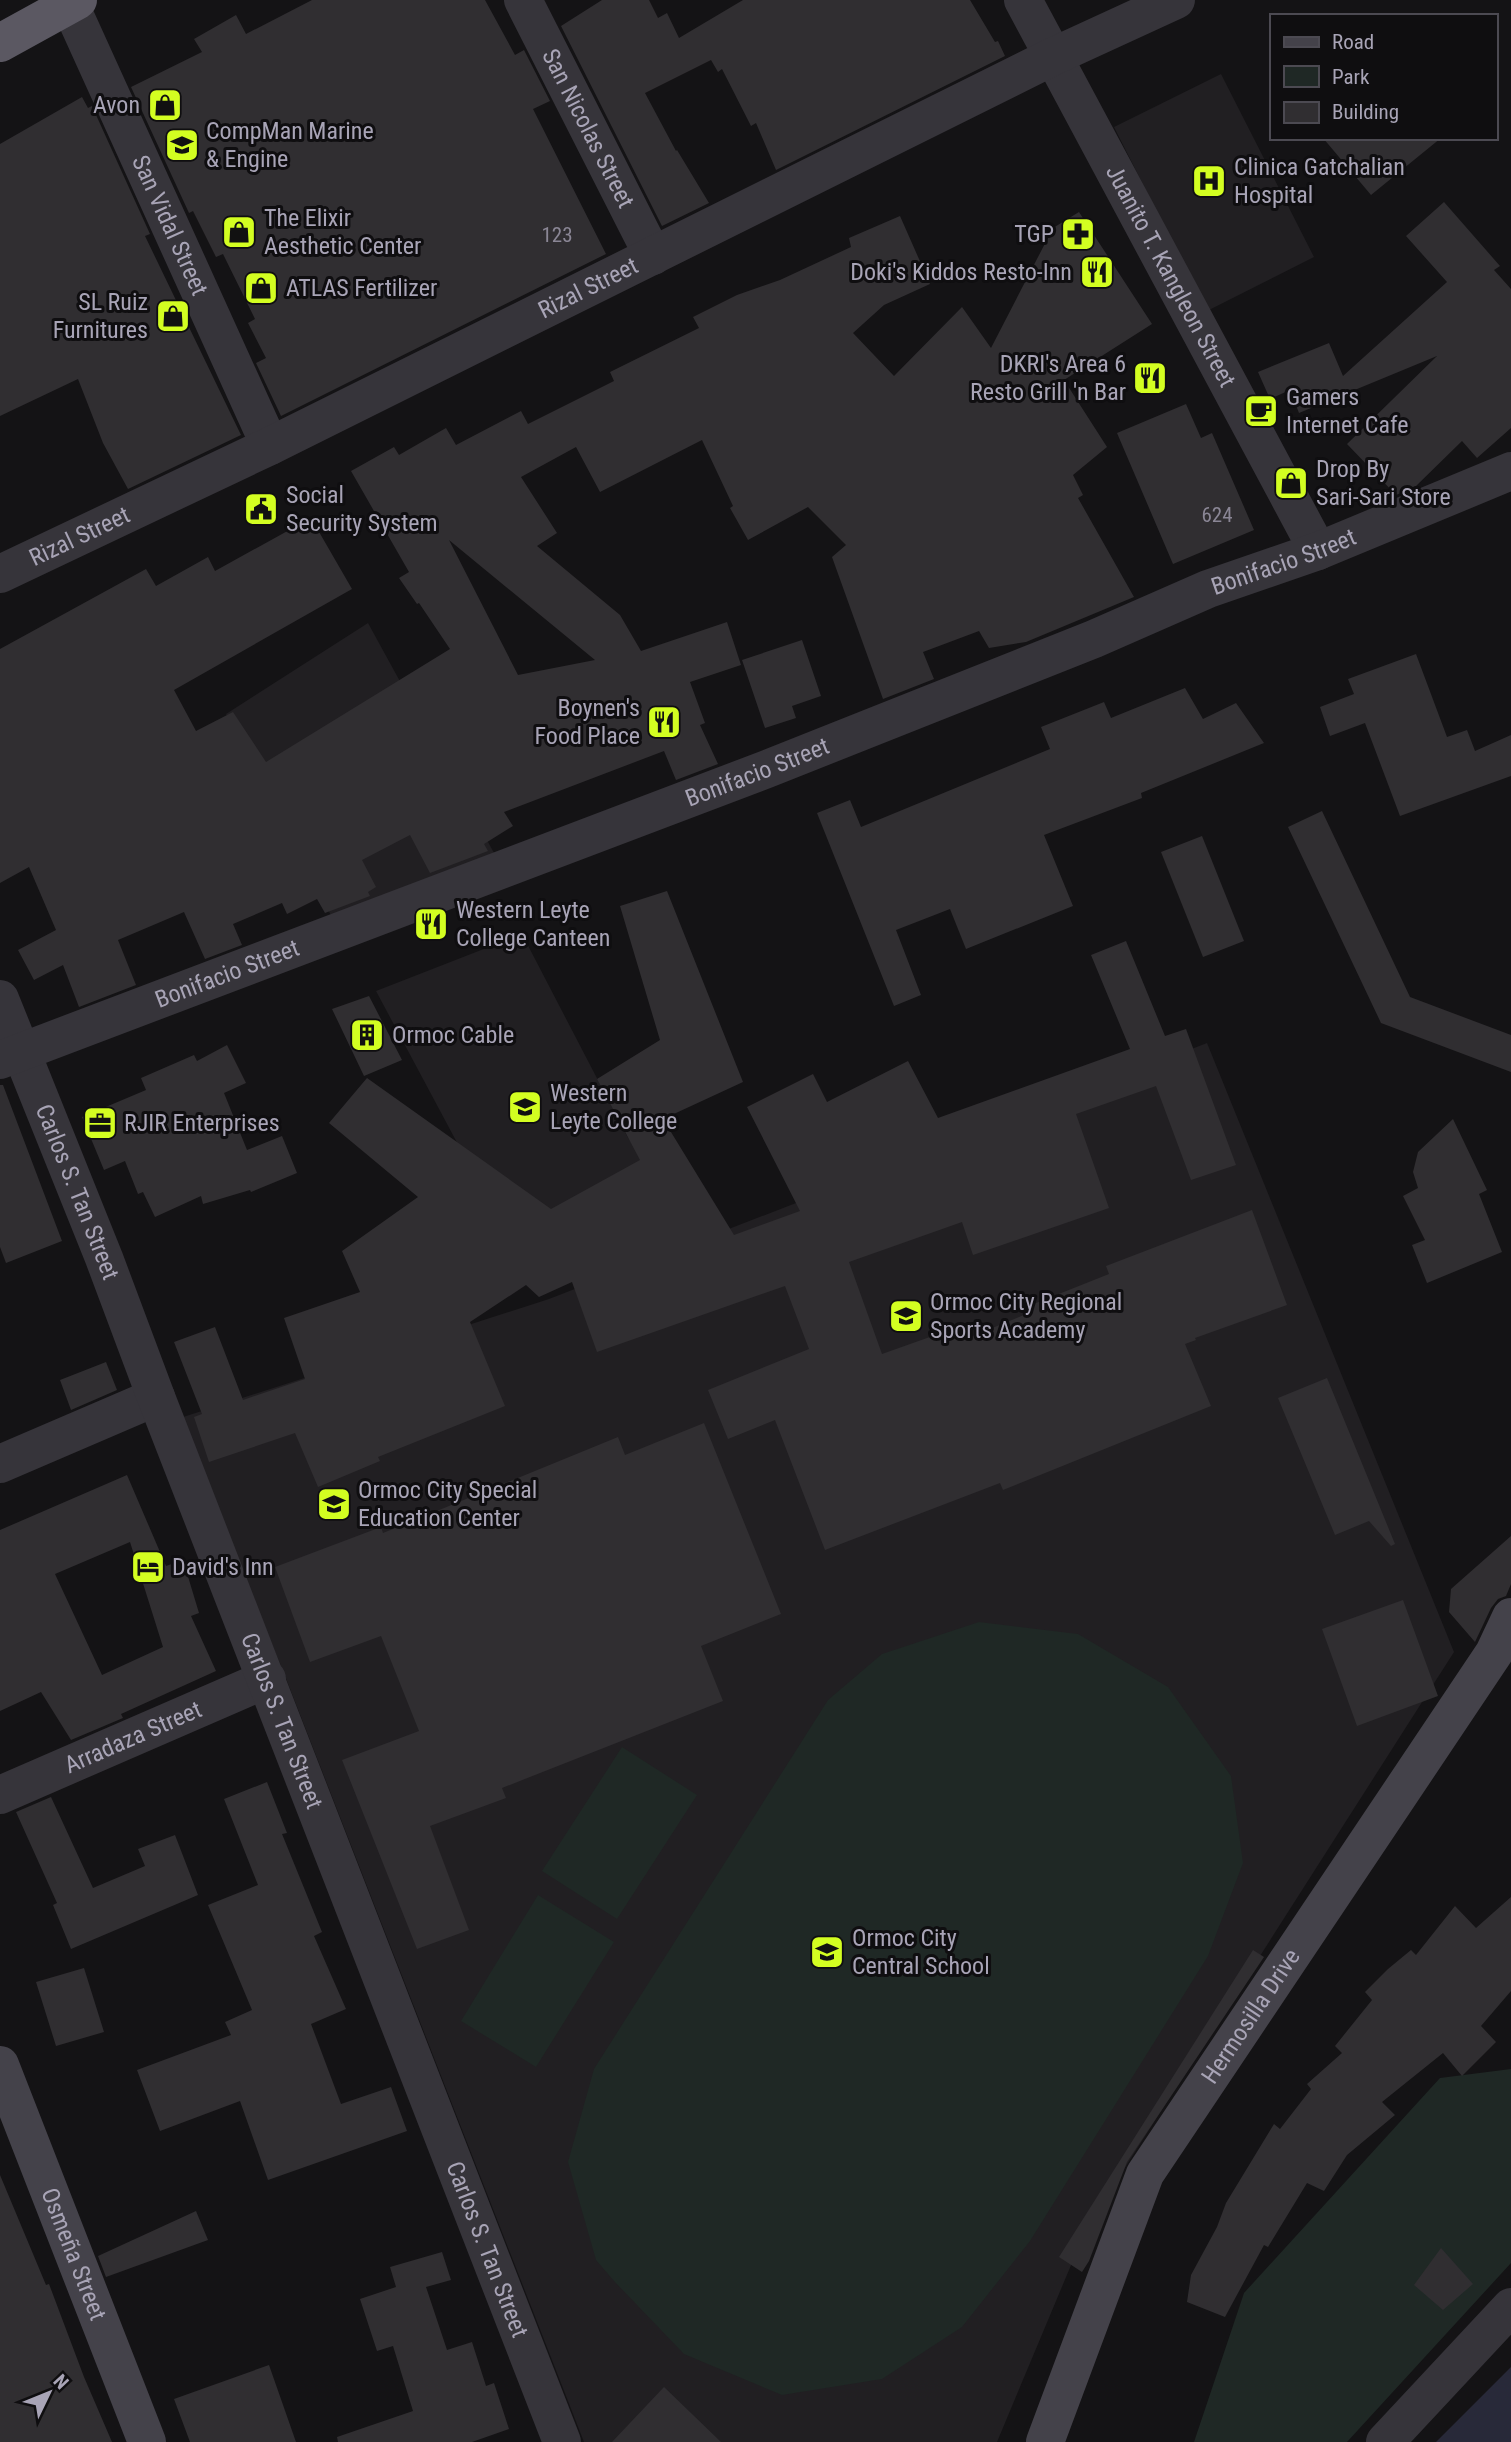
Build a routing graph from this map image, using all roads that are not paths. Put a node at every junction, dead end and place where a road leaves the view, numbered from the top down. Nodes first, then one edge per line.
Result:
1 (523, 0) edge
2 (1023, 0) edge
3 (1175, 0) edge
4 (74, 2) edge
5 (0, 43) edge
6 (1052, 57) junction
7 (653, 256) junction
8 (270, 446) junction
9 (1511, 471) edge
10 (1318, 551) junction
11 (0, 574) edge
12 (0, 999) edge
13 (10, 1056) edge
14 (156, 1397) junction
15 (0, 1464) edge
16 (1511, 1617) edge
17 (267, 1679) junction
18 (0, 1795) edge
19 (0, 2065) edge
20 (1511, 2307) edge
21 (560, 2441) edge
22 (147, 2442) edge
23 (1045, 2442) edge
24 (1385, 2442) edge

1 - 7 street, San Nicolas Street
2 - 6 street, Juanito T. Kangleon Street
3 - 6 street, Rizal Street
4 - 5 highway
4 - 8 street, San Vidal Street
6 - 7 street, Rizal Street
6 - 10 street, Juanito T. Kangleon Street
7 - 8 street, Rizal Street
8 - 11 street, Rizal Street
9 - 10 street, Bonifacio Street
10 - 13 street, Bonifacio Street
12 - 13 street, Carlos S. Tan Street
13 - 14 street, Carlos S. Tan Street
14 - 15 street
14 - 17 street, Carlos S. Tan Street
16 - 23 main road, Hermosilla Drive
17 - 18 street, Arradaza Street
17 - 21 street, Carlos S. Tan Street
19 - 22 main road, Osmeña Street
20 - 24 street

